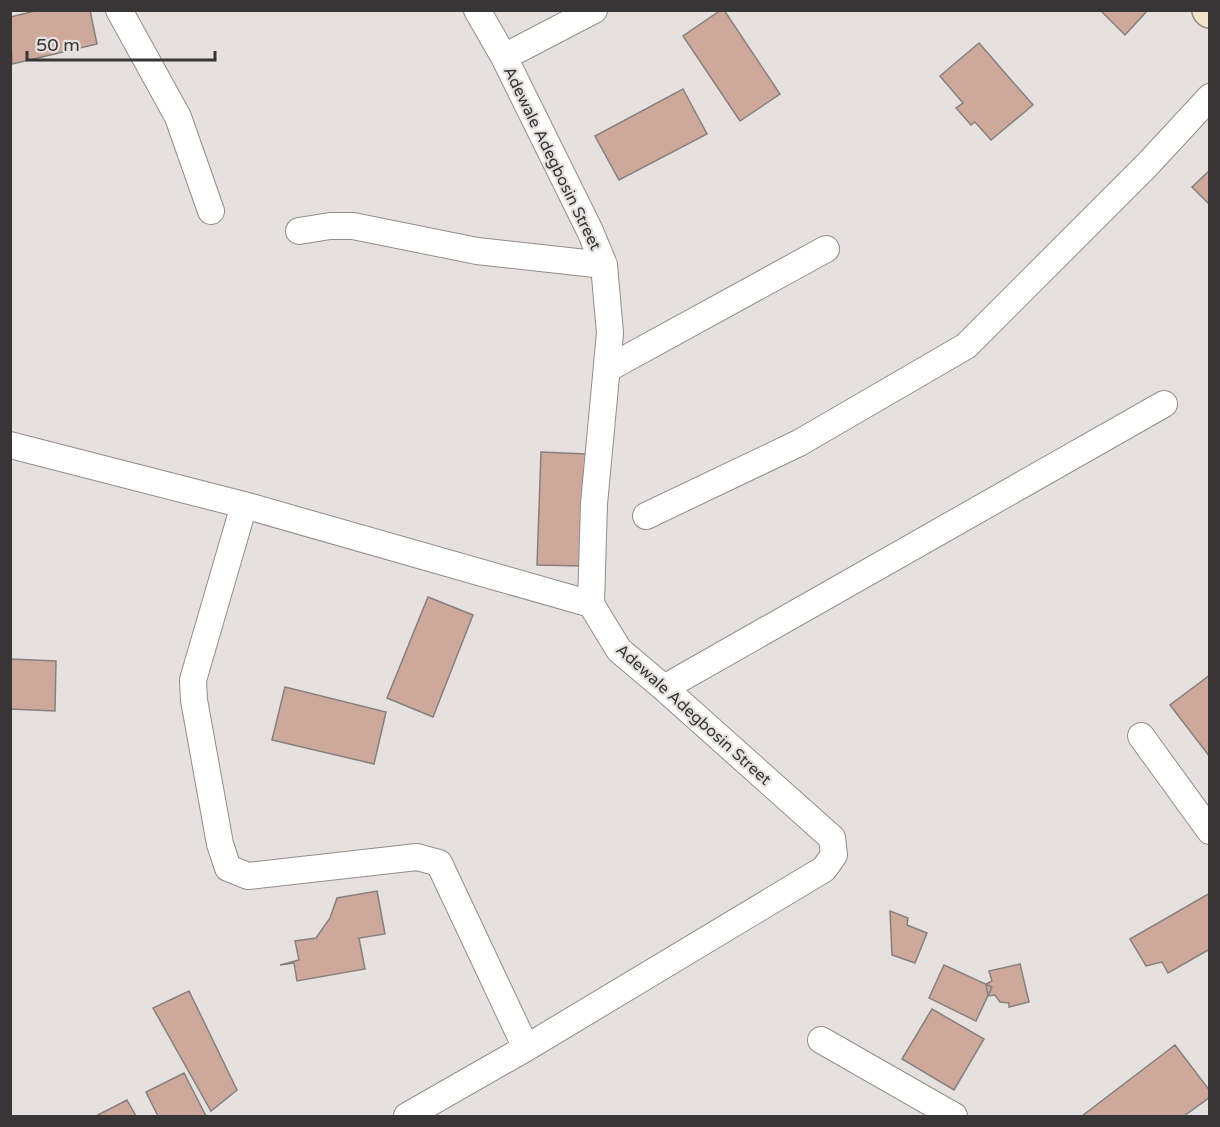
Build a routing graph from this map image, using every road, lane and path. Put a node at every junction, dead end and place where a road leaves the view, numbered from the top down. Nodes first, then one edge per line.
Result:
1 (119, 10) edge
2 (477, 10) edge
3 (594, 10) edge
4 (504, 57) junction
5 (1209, 97) edge
6 (211, 211) dead end
7 (299, 231) dead end
8 (826, 249) dead end
9 (604, 266) junction
10 (606, 369) junction
11 (1164, 404) dead end
12 (10, 445) edge
13 (244, 505) junction
14 (646, 516) dead end
15 (591, 604) junction
16 (664, 688) junction
17 (1141, 736) dead end
18 (1209, 831) edge
19 (821, 1040) dead end
20 (526, 1048) junction
21 (406, 1116) edge
22 (954, 1116) edge

1 - 6 street
2 - 4 street, Adewale Adegbosin Street
3 - 4 street
4 - 9 street, Adewale Adegbosin Street
5 - 14 street
7 - 9 street
8 - 10 street
9 - 10 street, Adewale Adegbosin Street
10 - 15 street, Adewale Adegbosin Street
11 - 16 street
12 - 13 street
13 - 15 street
13 - 20 street
15 - 16 street, Adewale Adegbosin Street
16 - 20 street, Adewale Adegbosin Street
17 - 18 street
19 - 22 street
20 - 21 street, Adewale Adegbosin Street

